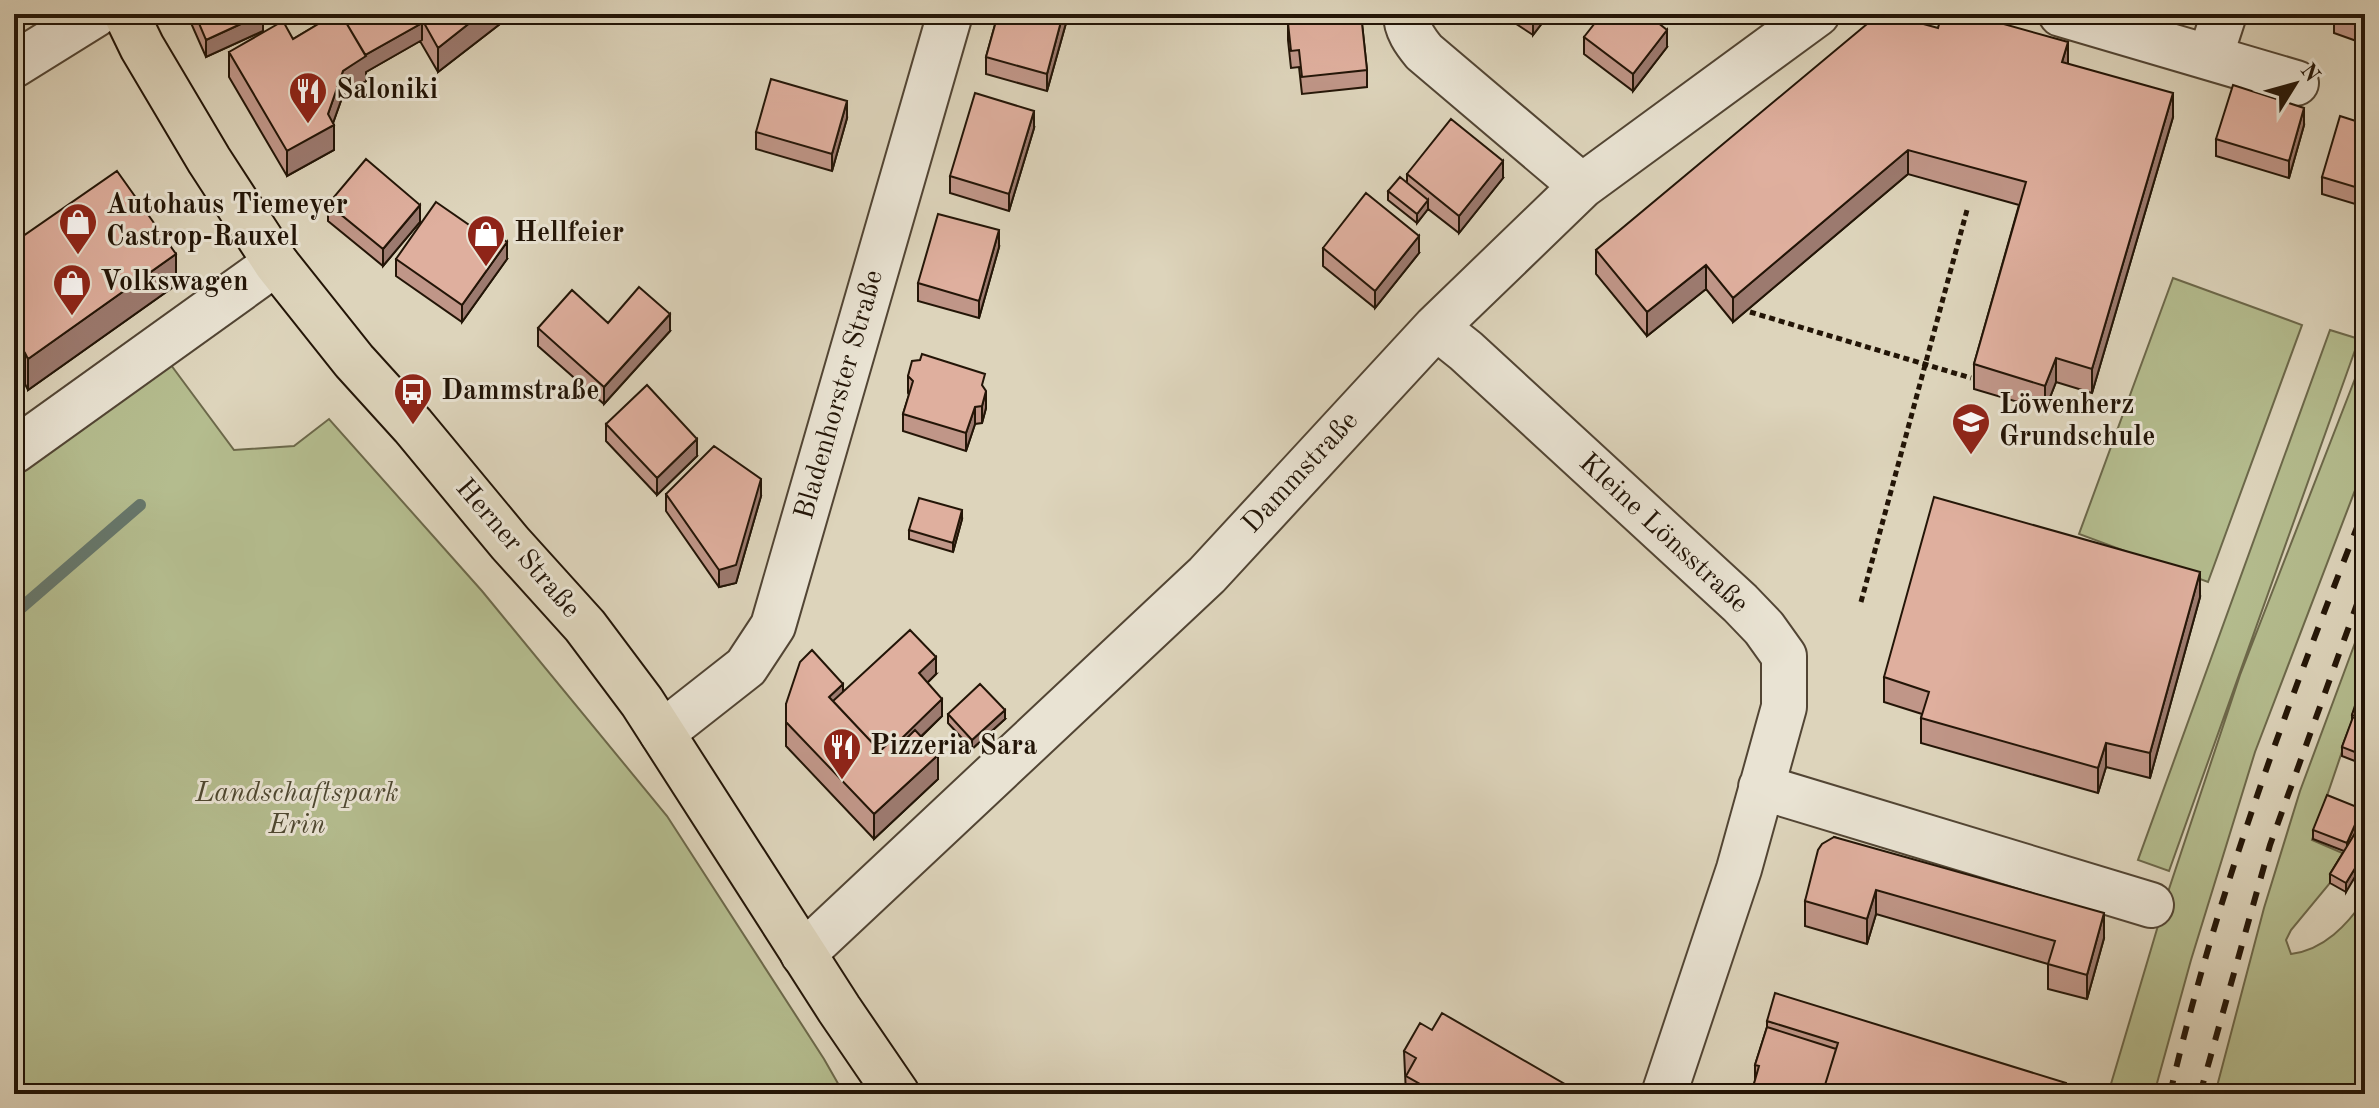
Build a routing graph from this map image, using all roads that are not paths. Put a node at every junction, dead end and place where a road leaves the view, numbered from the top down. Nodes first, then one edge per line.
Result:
1 (96, 14) edge
2 (126, 14) edge
3 (950, 14) edge
4 (1406, 14) edge
5 (1817, 14) edge
6 (2061, 14) edge
7 (2224, 14) edge
8 (2210, 57) junction
9 (14, 65) edge
10 (2296, 83) dead end
11 (1582, 186) junction
12 (276, 263) junction
13 (1436, 327) junction
14 (14, 451) edge
15 (662, 733) junction
16 (1761, 787) junction
17 (2151, 905) dead end
18 (803, 954) junction
19 (897, 1094) edge
20 (1664, 1094) edge

1 - 9 street
2 - 12 main road, Herner Straße
3 - 15 street, Bladenhorster Straße
4 - 11 street
5 - 11 street, Dammstraße
6 - 8 street
7 - 8 street
8 - 10 street
11 - 13 street, Dammstraße
12 - 14 street
12 - 15 main road, Herner Straße
13 - 16 street, Kleine Lönsstraße
13 - 18 street, Dammstraße
15 - 18 main road, Herner Straße
16 - 17 street
16 - 20 street, Kleine Lönsstraße
18 - 19 main road, Herner Straße

